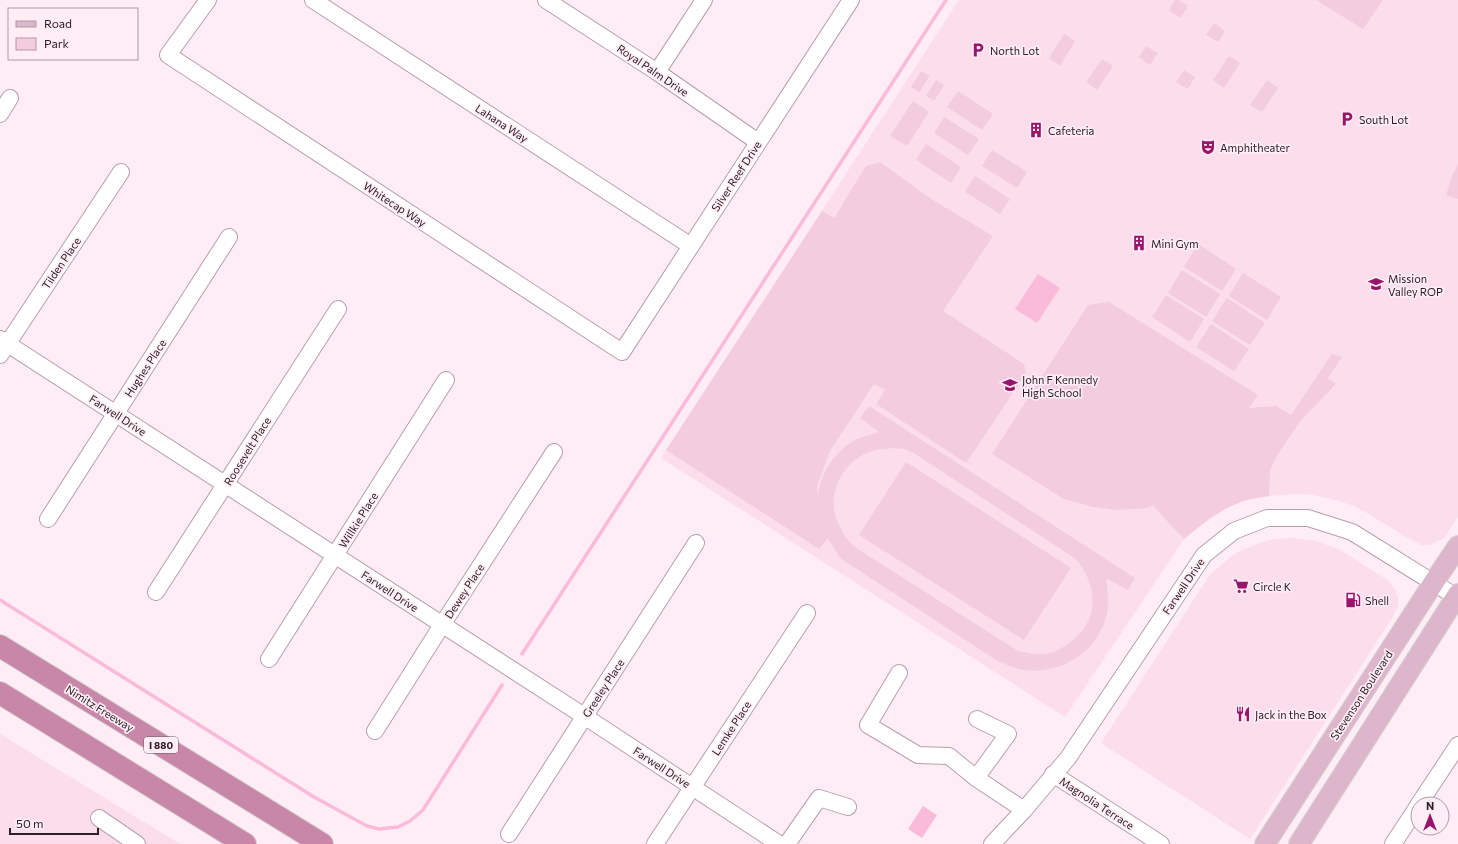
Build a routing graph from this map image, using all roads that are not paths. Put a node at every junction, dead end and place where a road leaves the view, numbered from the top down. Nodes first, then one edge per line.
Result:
1 (208, 0) edge
2 (313, 0) edge
3 (546, 0) edge
4 (704, 0) edge
5 (851, 0) edge
6 (657, 72) junction
7 (10, 98) dead end
8 (0, 114) edge
9 (758, 142) junction
10 (121, 172) dead end
11 (229, 237) dead end
12 (691, 246) junction
13 (338, 309) dead end
14 (2, 346) edge
15 (622, 352) joint
16 (446, 380) dead end
17 (116, 414) junction
18 (554, 452) dead end
19 (226, 485) junction
20 (48, 519) dead end
21 (696, 544) dead end
22 (1458, 546) edge
23 (336, 555) junction
24 (1434, 582) junction
25 (156, 592) dead end
26 (1457, 597) edge
27 (807, 613) dead end
28 (442, 625) junction
29 (0, 646) edge
30 (269, 659) dead end
31 (899, 674) dead end
32 (0, 693) edge
33 (584, 716) junction
34 (977, 719) dead end
35 (375, 731) dead end
36 (1458, 745) edge
37 (1053, 774) junction
38 (976, 778) junction
39 (693, 787) junction
40 (1425, 796) edge
41 (848, 807) dead end
42 (1024, 810) junction
43 (99, 818) dead end
44 (1410, 818) edge
45 (509, 834) dead end
46 (116, 838) edge
47 (998, 843) edge
48 (137, 844) edge
49 (245, 844) edge
50 (322, 844) edge
51 (655, 844) edge
52 (779, 844) edge
53 (787, 844) edge
54 (1161, 844) edge
55 (1265, 844) edge
56 (1299, 844) edge
57 (1393, 844) edge

1 - 15 street, Whitecap Way
2 - 12 street, Lahana Way
3 - 6 street, Royal Palm Drive
4 - 6 street
5 - 9 street, Silver Reef Drive
6 - 9 street, Royal Palm Drive
7 - 8 street
9 - 12 street, Silver Reef Drive
10 - 14 street, Tilden Place
11 - 17 street, Hughes Place
12 - 15 street, Silver Reef Drive
13 - 19 street, Roosevelt Place
14 - 17 street, Farwell Drive
16 - 23 street, Willkie Place
17 - 19 street, Farwell Drive
17 - 20 street, Hughes Place
18 - 28 street, Dewey Place
19 - 23 street, Farwell Drive
19 - 25 street, Roosevelt Place
21 - 33 street, Greeley Place
22 - 24 main road, Stevenson Boulevard
23 - 28 street, Farwell Drive
23 - 30 street, Willkie Place
24 - 26 street, Farwell Drive
24 - 37 street, Farwell Drive
24 - 55 main road, Stevenson Boulevard
26 - 56 main road
27 - 39 street, Lemke Place
28 - 33 street, Farwell Drive
28 - 35 street, Dewey Place
29 - 50 highway, Nimitz Freeway / I 880
31 - 38 street
32 - 49 highway
33 - 39 street, Farwell Drive
33 - 45 street, Greeley Place
34 - 38 street
36 - 40 street
37 - 42 street, Farwell Drive
37 - 54 street, Magnolia Terrace
38 - 42 street
39 - 51 street, Lemke Place
39 - 52 street, Farwell Drive
41 - 53 street
42 - 47 street, Farwell Drive
43 - 46 street
44 - 57 street
46 - 48 street

